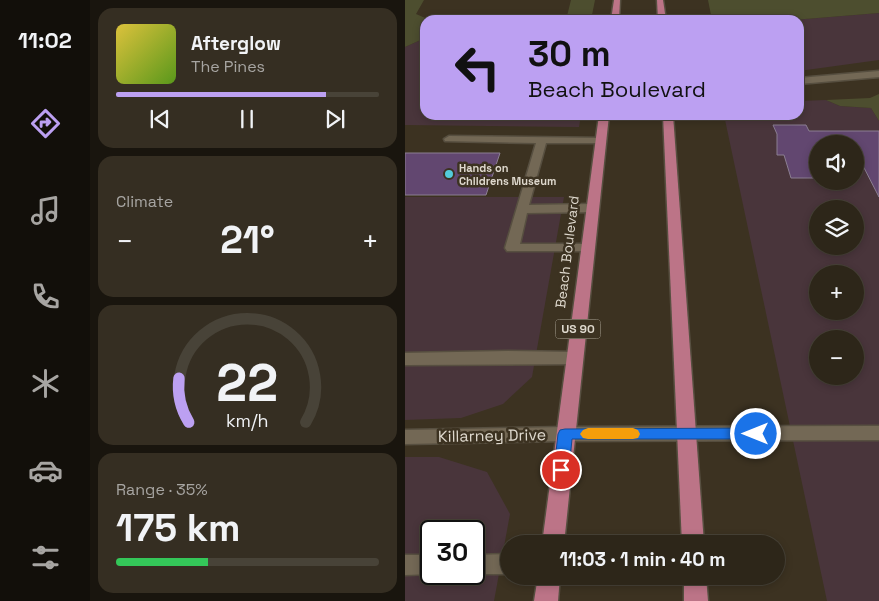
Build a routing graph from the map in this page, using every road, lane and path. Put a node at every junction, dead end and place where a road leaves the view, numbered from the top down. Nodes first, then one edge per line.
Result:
1 (617, 0) edge
2 (660, 0) edge
3 (616, 15) edge
4 (662, 15) edge
5 (879, 74) edge
6 (804, 81) edge
7 (603, 120) edge
8 (668, 120) edge
9 (449, 139) dead end
10 (542, 140) junction
11 (600, 140) junction
12 (592, 208) junction
13 (522, 210) junction
14 (587, 248) junction
15 (574, 358) junction
16 (405, 359) edge
17 (879, 433) edge
18 (565, 434) junction
19 (686, 434) junction
20 (405, 437) edge
21 (554, 535) edge
22 (692, 535) edge
23 (500, 564) edge
24 (405, 565) edge
25 (420, 565) edge
26 (485, 565) edge
27 (548, 585) edge
28 (695, 585) edge
29 (546, 601) edge
30 (696, 601) edge

1 - 3 highway
2 - 4 highway
5 - 6 street
7 - 11 highway, Beach Boulevard / US 90
8 - 19 highway
9 - 10 street
10 - 11 street
10 - 13 street
11 - 12 highway, Beach Boulevard / US 90
12 - 13 street
12 - 14 highway, Beach Boulevard / US 90
13 - 14 street
14 - 15 highway, Beach Boulevard / US 90
15 - 16 street
15 - 18 highway, Beach Boulevard / US 90
17 - 19 street, Killarney Drive
18 - 19 street, Killarney Drive
18 - 20 street, Killarney Drive
18 - 21 highway, Beach Boulevard / US 90
19 - 22 highway
23 - 26 street
24 - 25 street
27 - 29 highway
28 - 30 highway

